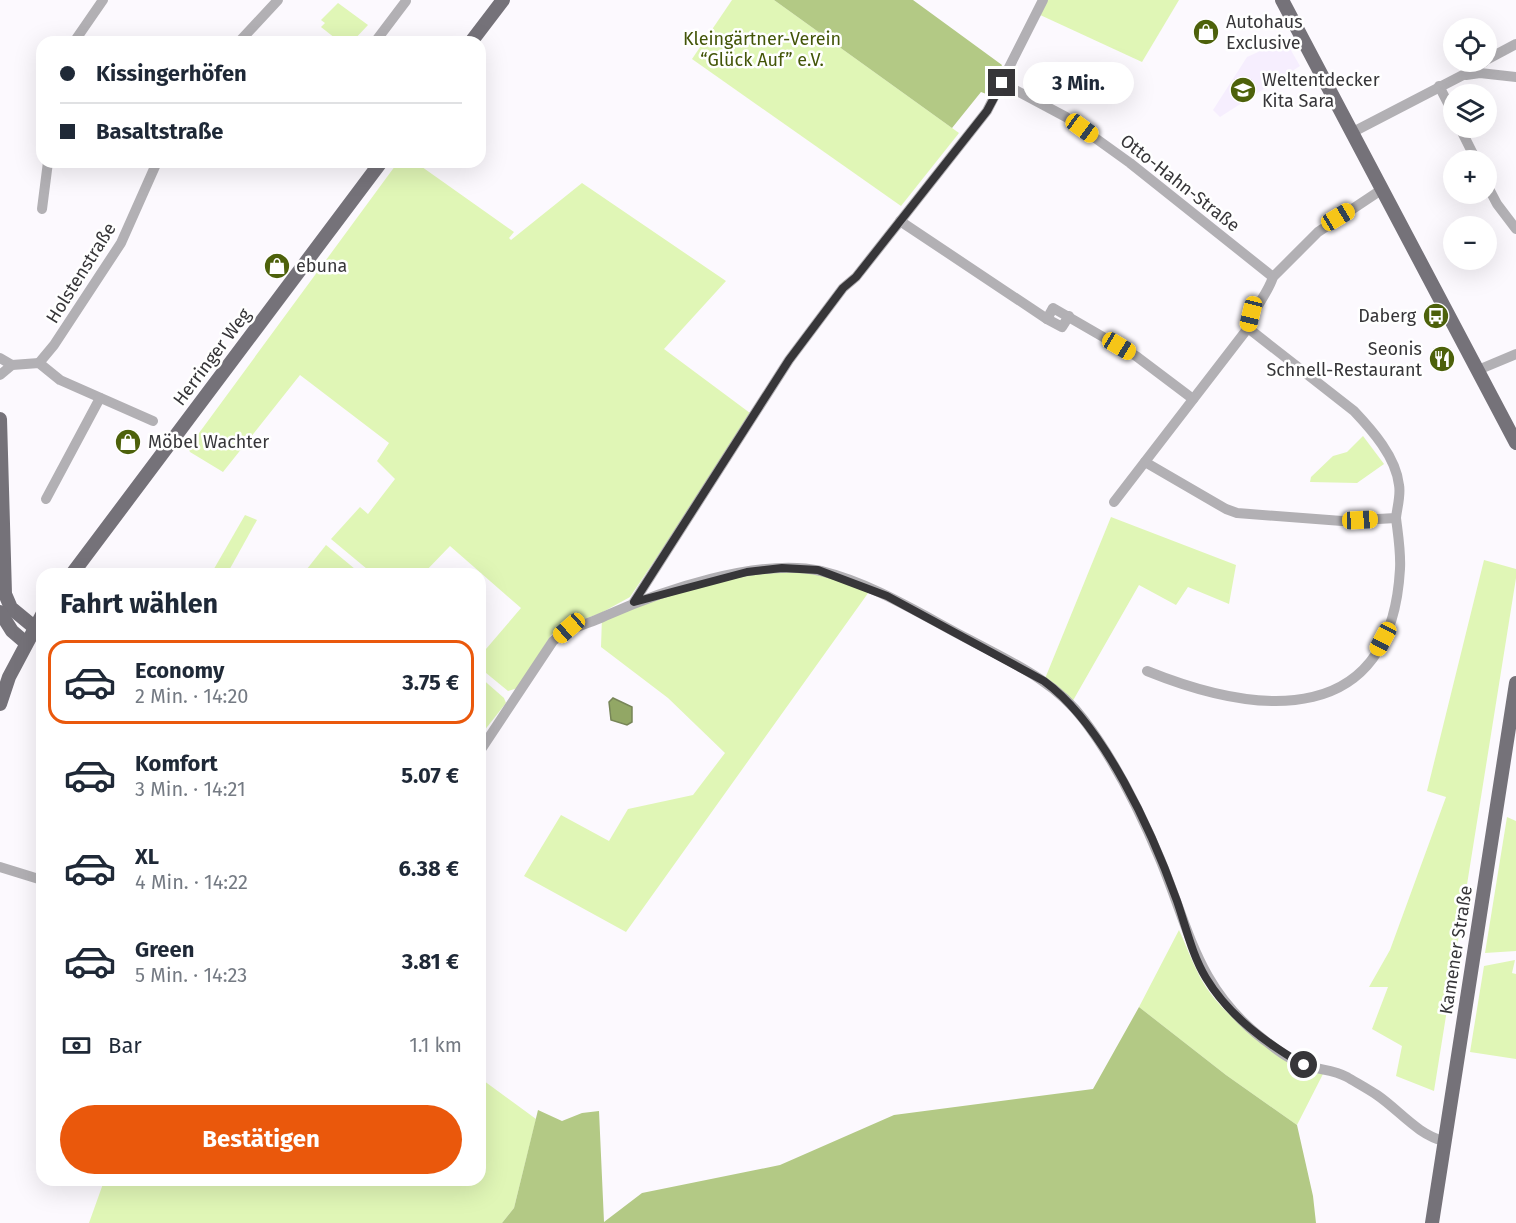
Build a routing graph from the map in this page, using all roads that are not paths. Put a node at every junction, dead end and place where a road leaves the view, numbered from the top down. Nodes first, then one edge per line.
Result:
1 (103, 0) edge
2 (279, 0) edge
3 (406, 0) edge
4 (416, 0) edge
5 (503, 0) edge
6 (1043, 0) edge
7 (1282, 0) edge
8 (78, 36) edge
9 (245, 36) edge
10 (379, 36) edge
11 (476, 36) edge
12 (1516, 44) edge
13 (1497, 54) edge
14 (1468, 72) edge
15 (1463, 75) junction
16 (1516, 77) edge
17 (1002, 83) junction
18 (1439, 86) junction
19 (1443, 94) edge
20 (1353, 132) junction
21 (47, 168) edge
22 (154, 168) edge
23 (376, 168) edge
24 (1381, 190) junction
25 (1497, 204) edge
26 (42, 209) dead end
27 (900, 221) junction
28 (1516, 229) edge
29 (1273, 277) junction
30 (1248, 328) junction
31 (1516, 354) edge
32 (0, 358) edge
33 (39, 363) junction
34 (12, 365) junction
35 (1478, 370) junction
36 (0, 375) edge
37 (100, 398) junction
38 (1193, 399) junction
39 (0, 419) edge
40 (153, 421) dead end
41 (1516, 442) edge
42 (1145, 462) junction
43 (46, 499) dead end
44 (1114, 502) dead end
45 (1396, 519) junction
46 (76, 568) edge
47 (634, 602) junction
48 (0, 612) edge
49 (36, 624) edge
50 (34, 627) junction
51 (26, 643) junction
52 (1147, 671) dead end
53 (1516, 683) edge
54 (0, 704) edge
55 (486, 742) edge
56 (0, 867) edge
57 (36, 878) edge
58 (1444, 1142) junction
59 (1432, 1223) edge

1 - 8 street
2 - 9 street
3 - 4 street
3 - 10 street
5 - 11 main road
6 - 17 street
7 - 20 main road
12 - 13 street
14 - 15 street
15 - 16 street
15 - 18 street
17 - 27 street
17 - 29 street, Otto-Hahn-Straße
18 - 19 street
18 - 20 street
20 - 24 main road
21 - 26 street
22 - 33 street, Holstenstraße
23 - 46 main road, Herringer Weg
24 - 29 street
24 - 35 main road
25 - 28 street
27 - 38 street
27 - 47 street
29 - 30 street
30 - 38 street
30 - 45 street
31 - 35 street
32 - 34 street
33 - 34 street
33 - 37 street
34 - 36 street
35 - 41 main road
37 - 40 street
37 - 43 street
38 - 42 street
39 - 50 main road
42 - 44 street
42 - 45 street
45 - 52 street
47 - 55 street
47 - 58 street
48 - 51 main road
49 - 50 main road
50 - 51 main road
51 - 54 main road
53 - 58 main road, Kamener Straße
56 - 57 street
58 - 59 main road, Kamener Straße

